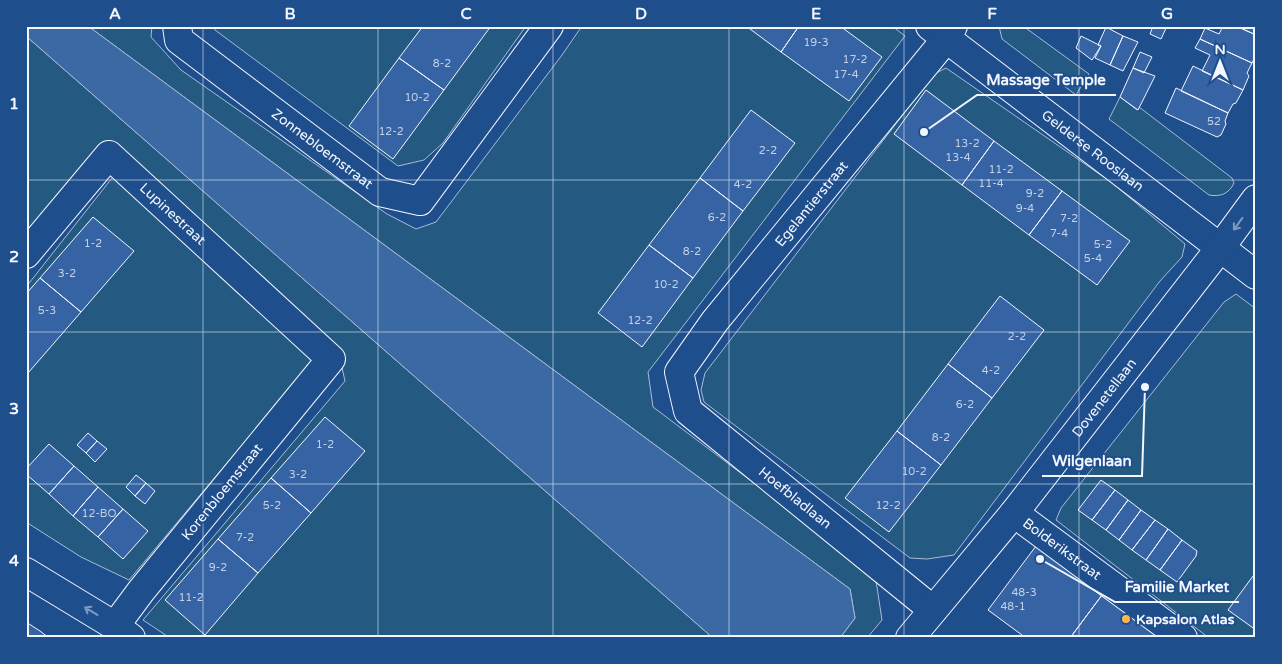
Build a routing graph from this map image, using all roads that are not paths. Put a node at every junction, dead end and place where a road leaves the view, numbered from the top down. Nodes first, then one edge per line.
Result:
1 (549, 26) edge
2 (943, 30) edge
3 (178, 33) edge
4 (1256, 199) edge
5 (1220, 248) junction
6 (26, 254) edge
7 (1256, 275) edge
8 (331, 359) joint
9 (679, 372) joint
10 (1014, 513) junction
11 (26, 572) edge
12 (933, 610) junction
13 (123, 632) edge
14 (910, 638) edge
15 (1182, 638) edge

1 - 3 street, Zonnebloemstraat
2 - 5 street, Gelderse Rooslaan
2 - 9 street, Egelantierstraat
4 -> 5 street, Dovenetellaan
5 - 7 street, Gelderse Rooslaan
5 - 10 street, Dovenetellaan
6 - 8 street, Lupinestraat
8 - 13 street, Korenbloemstraat
9 - 12 street, Hoefbladlaan
10 - 12 street, Dovenetellaan
10 - 15 street, Bolderikstraat
13 -> 11 street
12 - 14 street, Dovenetellaan

